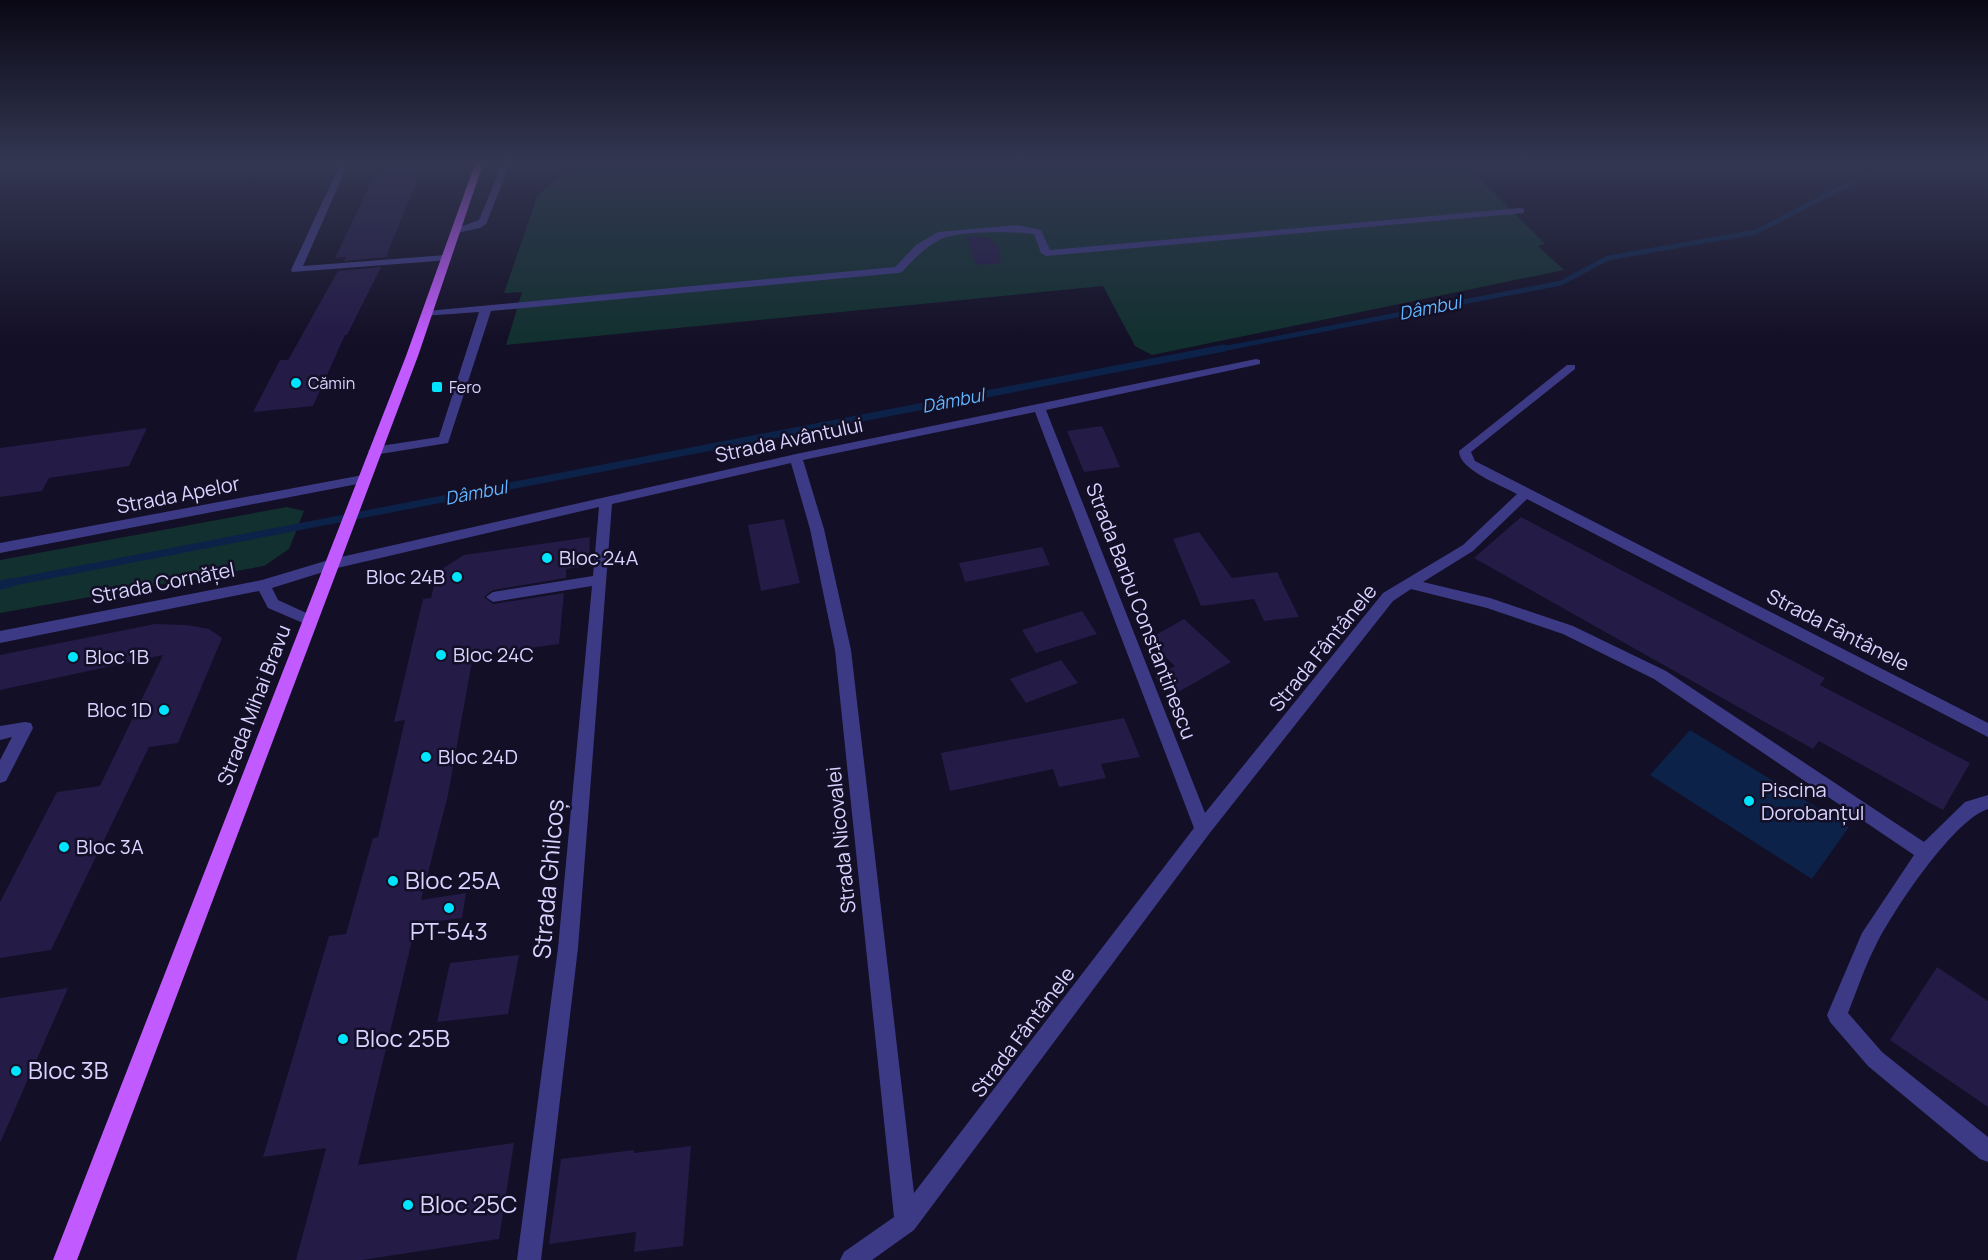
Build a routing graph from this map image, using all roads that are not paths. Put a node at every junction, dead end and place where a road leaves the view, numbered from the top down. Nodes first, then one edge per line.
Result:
1 (317, 223) edge
2 (458, 223) edge
3 (482, 223) edge
4 (1388, 223) edge
5 (455, 232) junction
6 (446, 258) junction
7 (486, 309) junction
8 (427, 314) junction
9 (1256, 362) dead end
10 (1571, 367) dead end
11 (1039, 407) junction
12 (374, 451) junction
13 (796, 458) junction
14 (363, 479) junction
15 (1526, 493) junction
16 (606, 502) junction
17 (0, 548) edge
18 (335, 555) junction
19 (600, 580) junction
20 (1410, 584) junction
21 (263, 585) junction
22 (493, 597) dead end
23 (310, 621) junction
24 (0, 637) edge
25 (1988, 731) edge
26 (0, 733) edge
27 (0, 776) edge
28 (1988, 802) edge
29 (1203, 829) junction
30 (1925, 853) junction
31 (1988, 1150) edge
32 (906, 1222) junction
33 (65, 1260) edge
34 (529, 1260) edge
35 (852, 1260) edge

1 - 6 street
2 - 5 main road, Strada Mihai Bravu
3 - 5 street
4 - 7 street
5 - 6 main road, Strada Mihai Bravu
6 - 8 main road, Strada Mihai Bravu
7 - 8 street
7 - 12 street
8 - 12 main road, Strada Mihai Bravu
9 - 11 street, Strada Avântului
10 - 15 street
11 - 13 street, Strada Avântului
11 - 29 street, Strada Barbu Constantinescu
12 - 14 main road, Strada Mihai Bravu
13 - 16 street, Strada Avântului
13 - 32 street, Strada Nicovalei
14 - 17 street, Strada Apelor
14 - 18 main road, Strada Mihai Bravu
15 - 20 street, Strada Fântânele
15 - 25 street, Strada Fântânele
16 - 18 street, Strada Avântului
16 - 19 street, Strada Ghilcoș
18 - 21 street, Strada Cornățel
18 - 23 main road, Strada Mihai Bravu
19 - 22 street
19 - 34 street, Strada Ghilcoș
20 - 29 street, Strada Fântânele
20 - 30 street
21 - 23 street
21 - 24 street, Strada Cornățel
23 - 33 main road, Strada Mihai Bravu
26 - 27 street
28 - 30 street
29 - 32 street, Strada Fântânele
30 - 31 street
32 - 35 street, Strada Fântânele

